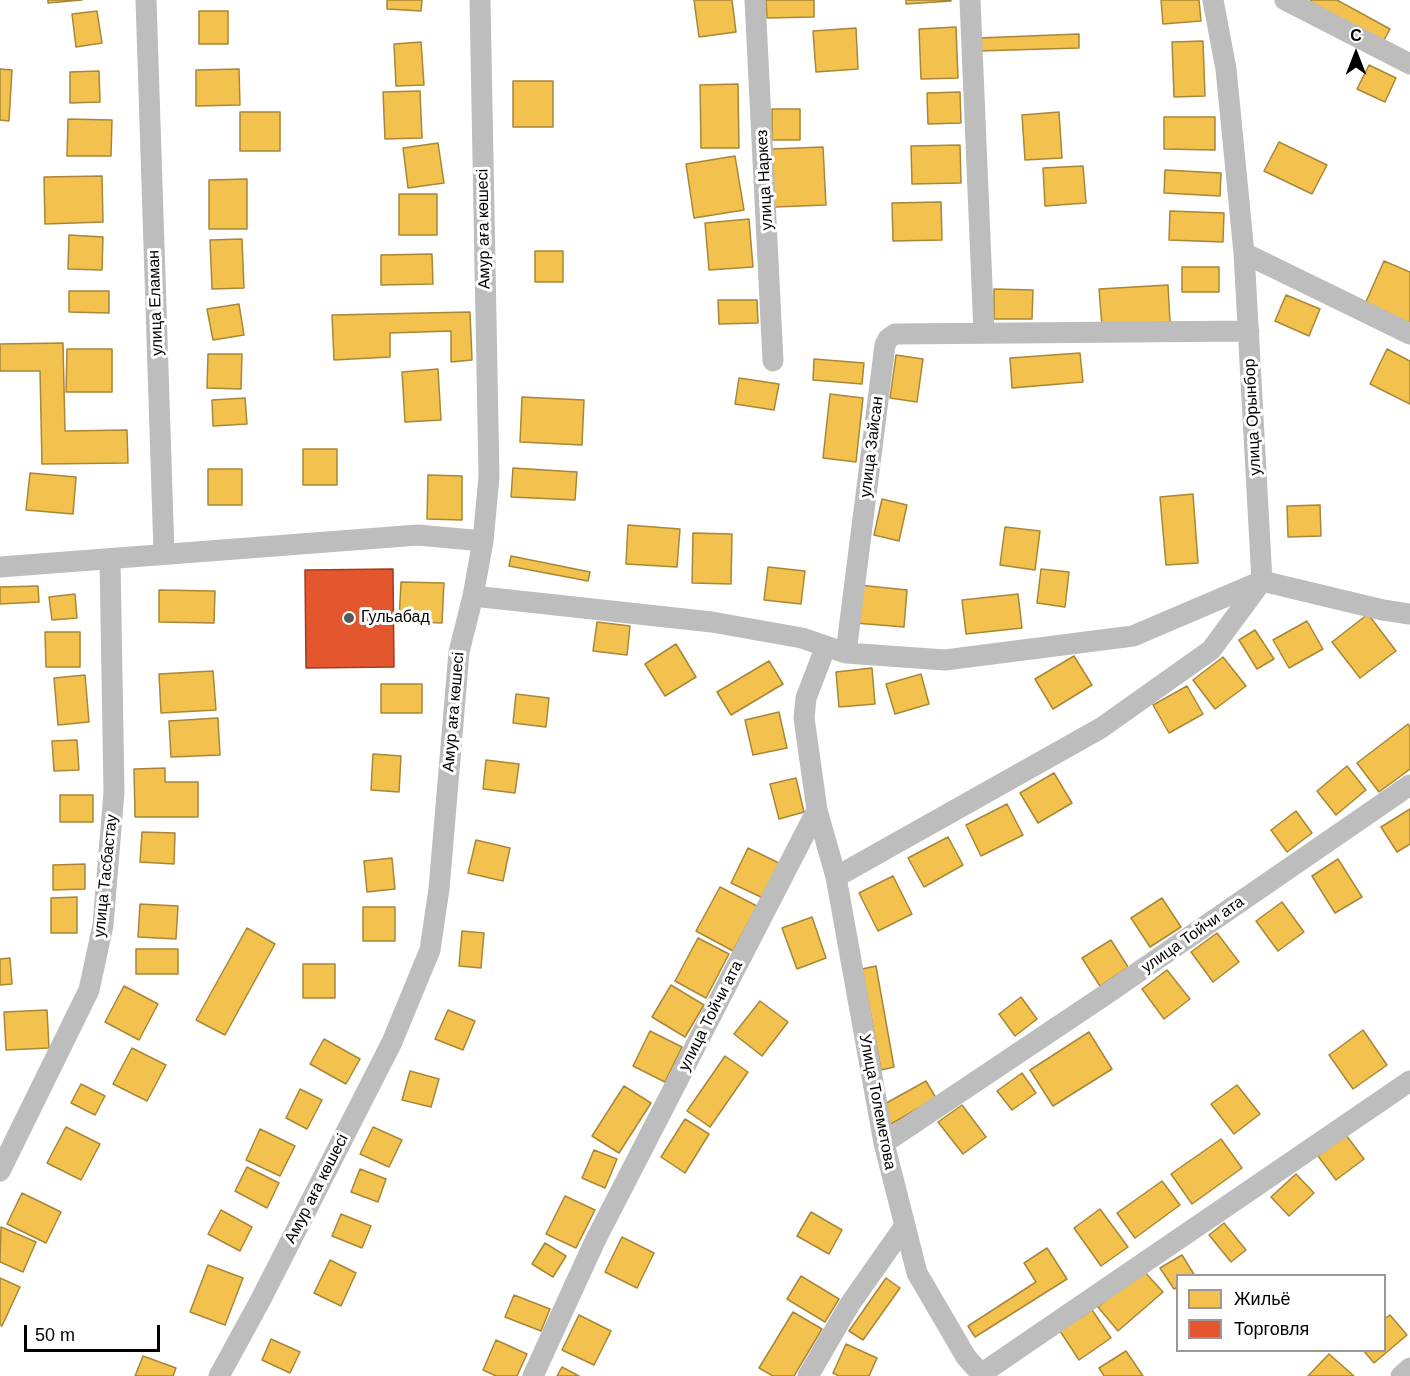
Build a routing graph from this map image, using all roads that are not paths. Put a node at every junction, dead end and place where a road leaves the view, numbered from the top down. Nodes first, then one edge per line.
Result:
1 (146, 0) edge
2 (480, 0) edge
3 (755, 0) edge
4 (970, 0) edge
5 (1213, 0) edge
6 (1285, 0) edge
7 (1410, 64) edge
8 (1244, 253) junction
9 (1249, 331) junction
10 (984, 333) junction
11 (1410, 334) edge
12 (773, 361) dead end
13 (483, 541) junction
14 (164, 553) junction
15 (110, 559) junction
16 (0, 567) edge
17 (1262, 581) junction
18 (473, 596) junction
19 (1410, 614) edge
20 (836, 649) junction
21 (1410, 785) edge
22 (817, 810) junction
23 (836, 877) junction
24 (1410, 1081) edge
25 (884, 1143) junction
26 (0, 1171) edge
27 (904, 1227) junction
28 (1410, 1368) edge
29 (982, 1375) edge
30 (219, 1376) edge
31 (533, 1376) edge
32 (808, 1376) edge
33 (1401, 1376) edge

1 - 14 street, улица Еламан
2 - 13 street, Амур аға көшесі
3 - 12 street, улица Наркез
4 - 10 street
5 - 8 street, улица Орынбор
6 - 7 street
8 - 9 street, улица Орынбор
8 - 11 street
9 - 10 street, улица Зайсан
9 - 17 street, улица Орынбор
10 - 20 street, улица Зайсан
13 - 14 street
13 - 18 street, Амур аға көшесі
14 - 15 street
15 - 16 street
15 - 26 street, улица Тасбастау
17 - 19 street
17 - 20 street
17 - 23 street
18 - 20 street
18 - 30 street, Амур аға көшесі
20 - 22 street
21 - 25 street, улица Тойчи ата
22 - 23 street, Улица Толеметова
22 - 31 street, улица Тойчи ата
23 - 25 street, Улица Толеметова
24 - 29 street
25 - 27 street, Улица Толеметова
27 - 29 street, Улица Толеметова
27 - 32 street
28 - 33 street

